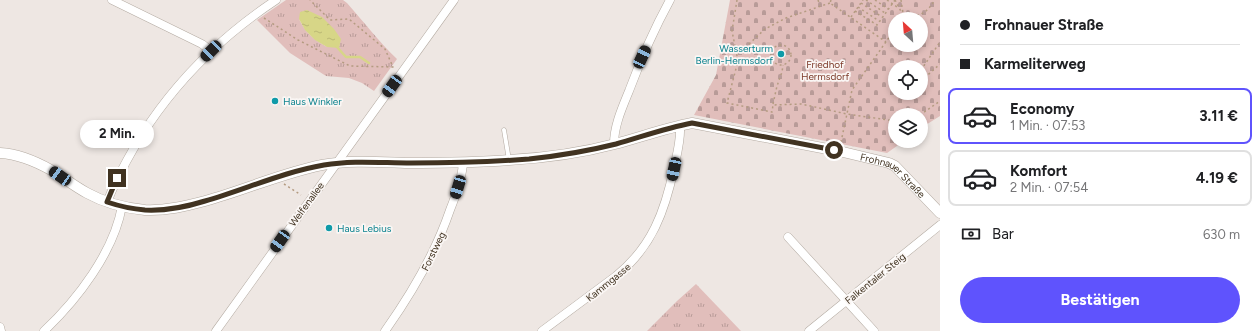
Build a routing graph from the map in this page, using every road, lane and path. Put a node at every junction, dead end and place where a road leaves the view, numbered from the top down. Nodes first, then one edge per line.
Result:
1 (112, 0) edge
2 (276, 0) edge
3 (310, 0) edge
4 (454, 0) edge
5 (670, 0) edge
6 (737, 0) edge
7 (818, 0) edge
8 (831, 0) edge
9 (863, 0) edge
10 (866, 0) edge
11 (875, 0) edge
12 (887, 0) edge
13 (895, 0) edge
14 (901, 0) edge
15 (935, 0) edge
16 (830, 3) junction
17 (861, 3) junction
18 (892, 3) junction
19 (820, 5) junction
20 (858, 7) junction
21 (899, 8) junction
22 (888, 9) junction
23 (855, 11) junction
24 (901, 12) edge
25 (902, 12) edge
26 (924, 12) edge
27 (885, 13) junction
28 (260, 16) dead end
29 (851, 17) junction
30 (882, 17) junction
31 (879, 21) junction
32 (888, 39) edge
33 (886, 42) junction
34 (940, 42) edge
35 (749, 44) dead end
36 (211, 51) junction
37 (928, 60) edge
38 (940, 64) edge
39 (783, 65) junction
40 (928, 75) edge
41 (940, 101) edge
42 (773, 104) junction
43 (928, 109) edge
44 (847, 114) junction
45 (888, 120) edge
46 (680, 126) junction
47 (504, 130) dead end
48 (614, 144) junction
49 (840, 146) dead end
50 (0, 153) edge
51 (509, 160) junction
52 (336, 163) junction
53 (463, 163) junction
54 (282, 183) dead end
55 (301, 195) dead end
56 (107, 202) junction
57 (122, 206) junction
58 (940, 213) edge
59 (940, 225) edge
60 (788, 236) dead end
61 (847, 301) junction
62 (0, 328) edge
63 (1, 331) edge
64 (44, 331) edge
65 (216, 331) edge
66 (385, 331) edge
67 (542, 331) edge
68 (809, 331) edge
69 (874, 331) edge

1 - 36 street
2 - 36 street
3 - 28 path
4 - 52 street, Welfenallee
5 - 48 street
6 - 42 path
7 - 19 path
8 - 16 path
9 - 17 path
10 - 27 path
11 - 22 path
12 - 18 path
13 - 18 path
13 - 21 path
14 - 25 path
15 - 26 path
16 - 19 path
16 - 29 path
17 - 20 path
17 - 30 path
18 - 21 path
18 - 22 path
19 - 35 path
20 - 23 path
20 - 31 path
21 - 24 path
22 - 27 path
23 - 29 path
23 - 31 path
27 - 30 path
29 - 33 path
30 - 31 path
32 - 33 path
33 - 44 path
34 - 37 path
36 - 56 street
38 - 40 path
39 - 39 path
39 - 42 path
41 - 43 path
42 - 44 path
44 - 45 path
44 - 49 path
46 - 48 street, Frohnauer Straße
46 - 58 street, Frohnauer Straße
46 - 67 street, Kammgasse
47 - 51 lane
48 - 51 street, Frohnauer Straße
50 - 56 street, Frohnauer Straße
51 - 53 street, Frohnauer Straße
52 - 53 street, Frohnauer Straße
52 - 57 street, Frohnauer Straße
52 - 65 street, Welfenallee
53 - 66 street, Forstweg
54 - 55 path
56 - 57 street, Frohnauer Straße
57 - 64 street
59 - 61 street, Falkentaler Steig
60 - 61 street
61 - 68 street, Falkentaler Steig
61 - 69 street
62 - 63 street

